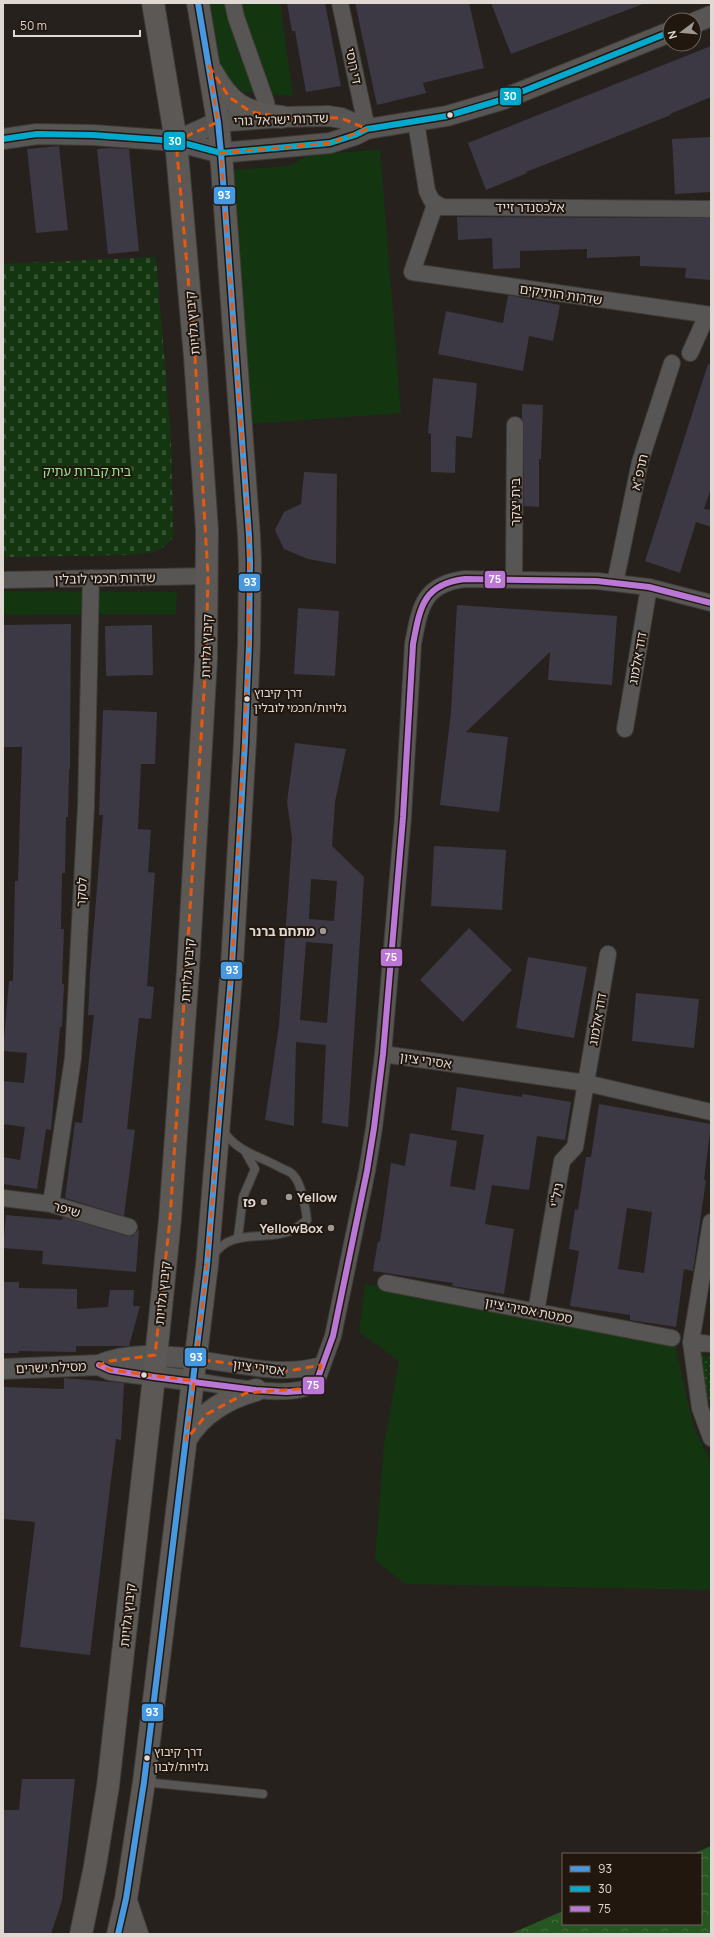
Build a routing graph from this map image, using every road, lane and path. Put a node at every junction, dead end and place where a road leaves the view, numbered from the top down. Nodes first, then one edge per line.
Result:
1 (153, 3) edge
2 (198, 3) edge
3 (233, 3) edge
4 (340, 3) edge
5 (662, 35) edge
6 (209, 66) junction
7 (275, 116) junction
8 (218, 122) junction
9 (416, 122) junction
10 (368, 129) junction
11 (3, 139) edge
12 (176, 141) junction
13 (221, 152) junction
14 (436, 205) junction
15 (711, 209) edge
16 (709, 315) edge
17 (690, 354) dead end
18 (672, 363) dead end
19 (515, 425) dead end
20 (208, 576) junction
21 (91, 578) junction
22 (3, 580) edge
23 (514, 580) junction
24 (615, 583) junction
25 (649, 587) junction
26 (711, 602) edge
27 (625, 729) dead end
28 (608, 954) dead end
29 (383, 1054) junction
30 (586, 1084) junction
31 (711, 1112) edge
32 (220, 1122) junction
33 (246, 1152) junction
34 (3, 1198) edge
35 (51, 1204) junction
36 (711, 1222) edge
37 (129, 1227) dead end
38 (238, 1237) junction
39 (709, 1253) edge
40 (207, 1266) junction
41 (386, 1283) dead end
42 (536, 1312) junction
43 (672, 1338) dead end
44 (691, 1342) junction
45 (711, 1344) edge
46 (156, 1356) junction
47 (196, 1359) junction
48 (99, 1365) junction
49 (321, 1365) junction
50 (3, 1369) edge
51 (154, 1377) junction
52 (194, 1381) junction
53 (256, 1390) junction
54 (711, 1438) edge
55 (186, 1440) junction
56 (144, 1782) junction
57 (262, 1794) dead end
58 (126, 1899) junction
59 (81, 1929) edge
60 (118, 1934) edge
61 (136, 1934) edge

1 - 12 main road, קיבוץ גלויות
2 - 6 main road
3 - 7 street
4 - 10 street, די רוסי
5 - 9 street, שדרות ישראל גורי
6 - 7 main road
6 - 8 main road
7 - 8 street, שדרות ישראל גורי
7 - 10 street, שדרות ישראל גורי
8 - 12 street, שדרות ישראל גורי
8 - 13 main road
9 - 10 street, שדרות ישראל גורי
9 - 14 street
10 - 13 street, שדרות ישראל גורי
11 - 12 street
12 - 13 street, שדרות ישראל גורי
12 - 20 main road, קיבוץ גלויות
13 - 32 main road
14 - 15 street, אלכסנדר זייד
14 - 16 street, שדרות הותיקים
16 - 17 street
18 - 24 street, תרפ"א
19 - 23 street, בית יצקר
20 - 21 street, שדרות חכמי לובלין
20 - 46 main road, קיבוץ גלויות
21 - 22 street, שדרות חכמי לובלין
21 - 35 street, לסקר
23 - 24 street
23 - 29 street
24 - 25 street
25 - 26 street
25 - 27 street, דוד אלמוג
28 - 30 street, דוד אלמוג
29 - 30 street, אסירי ציון
29 - 49 street, אסירי ציון
30 - 31 street, אסירי ציון
30 - 42 street, ניל"י
32 - 33 lane
32 - 40 main road
33 - 38 lane
33 - 38 lane
34 - 35 street, שיפר
35 - 37 street, שיפר
36 - 39 street
38 - 40 lane
39 - 44 street
40 - 47 main road
41 - 42 street, סמטת אסירי ציון
42 - 43 street, סמטת אסירי ציון
44 - 45 street
44 - 54 street
46 - 47 street, מסילת ישרים
46 - 48 street, מסילת ישרים
46 - 51 main road, קיבוץ גלויות
47 - 49 street, אסירי ציון
47 - 52 main road
48 - 50 street, מסילת ישרים
48 - 51 street, מסילת ישרים
49 - 53 street, אסירי ציון
51 - 52 street, מסילת ישרים
51 - 59 main road, קיבוץ גלויות
52 - 53 street, אסירי ציון
52 - 55 main road
53 - 55 main road
55 - 56 main road
56 - 57 lane
56 - 58 main road
58 - 60 main road
58 - 61 main road

